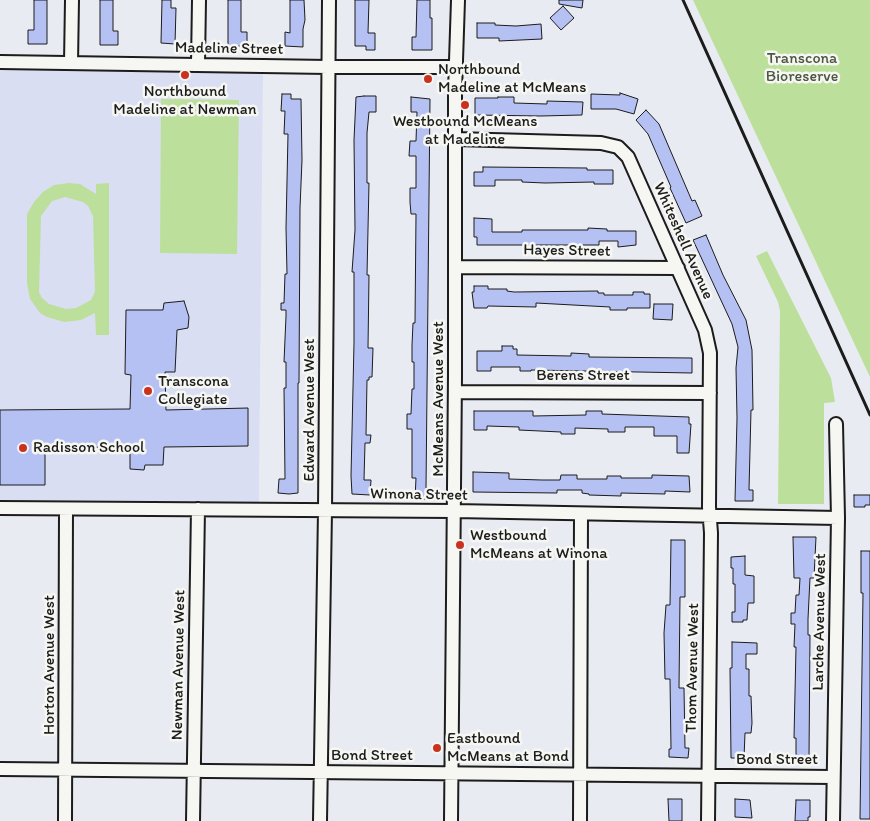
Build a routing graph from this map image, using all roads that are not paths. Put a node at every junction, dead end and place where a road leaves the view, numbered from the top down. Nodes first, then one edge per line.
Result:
1 (72, 0) edge
2 (199, 0) edge
3 (329, 0) edge
4 (458, 0) edge
5 (0, 62) edge
6 (71, 62) junction
7 (198, 64) junction
8 (328, 67) junction
9 (457, 67) junction
10 (455, 139) junction
11 (455, 267) junction
12 (678, 268) junction
13 (455, 392) junction
14 (710, 393) junction
15 (836, 424) dead end
16 (0, 508) edge
17 (66, 509) junction
18 (198, 509) junction
19 (325, 511) junction
20 (454, 512) junction
21 (581, 514) junction
22 (709, 516) junction
23 (838, 518) junction
24 (0, 769) edge
25 (66, 770) junction
26 (193, 770) junction
27 (320, 772) junction
28 (452, 772) junction
29 (581, 775) junction
30 (709, 776) junction
31 (833, 777) junction
32 (65, 821) edge
33 (193, 821) edge
34 (320, 821) edge
35 (451, 821) edge
36 (580, 821) edge
37 (708, 821) edge
38 (833, 821) edge

1 - 6 street
2 - 7 street
3 - 8 street, Edward Avenue West
4 - 9 street
5 - 6 street, Madeline Street
6 - 7 street, Madeline Street
7 - 8 street, Madeline Street
8 - 9 street, Madeline Street
8 - 19 street, Edward Avenue West
9 - 10 street, McMeans Avenue West
10 - 11 street, McMeans Avenue West
10 - 12 street, Whiteshell Avenue
11 - 12 street, Hayes Street
11 - 13 street, McMeans Avenue West
12 - 14 street, Whiteshell Avenue
13 - 14 street, Berens Street
13 - 20 street, McMeans Avenue West
14 - 22 street, Whiteshell Avenue
15 - 23 street, Larche Avenue West
16 - 17 street, Winona Street
17 - 18 street, Winona Street
17 - 25 street, Horton Avenue West
18 - 19 street, Winona Street
18 - 26 street, Newman Avenue West
19 - 20 street, Winona Street
19 - 27 street, Edward Avenue West
20 - 21 street, Winona Street
20 - 28 street, McMeans Avenue West
21 - 22 street, Winona Street
21 - 29 street
22 - 23 street, Winona Street
22 - 30 street, Thom Avenue West
23 - 31 street, Larche Avenue West
24 - 25 street, Bond Street
25 - 26 street, Bond Street
25 - 32 street, Horton Avenue West
26 - 27 street, Bond Street
26 - 33 street, Newman Avenue West
27 - 28 street, Bond Street
27 - 34 street, Edward Avenue West
28 - 29 street, Bond Street
28 - 35 street, McMeans Avenue West
29 - 30 street, Bond Street
29 - 36 street
30 - 31 street, Bond Street
30 - 37 street, Thom Avenue West
31 - 38 street, Larche Avenue West

